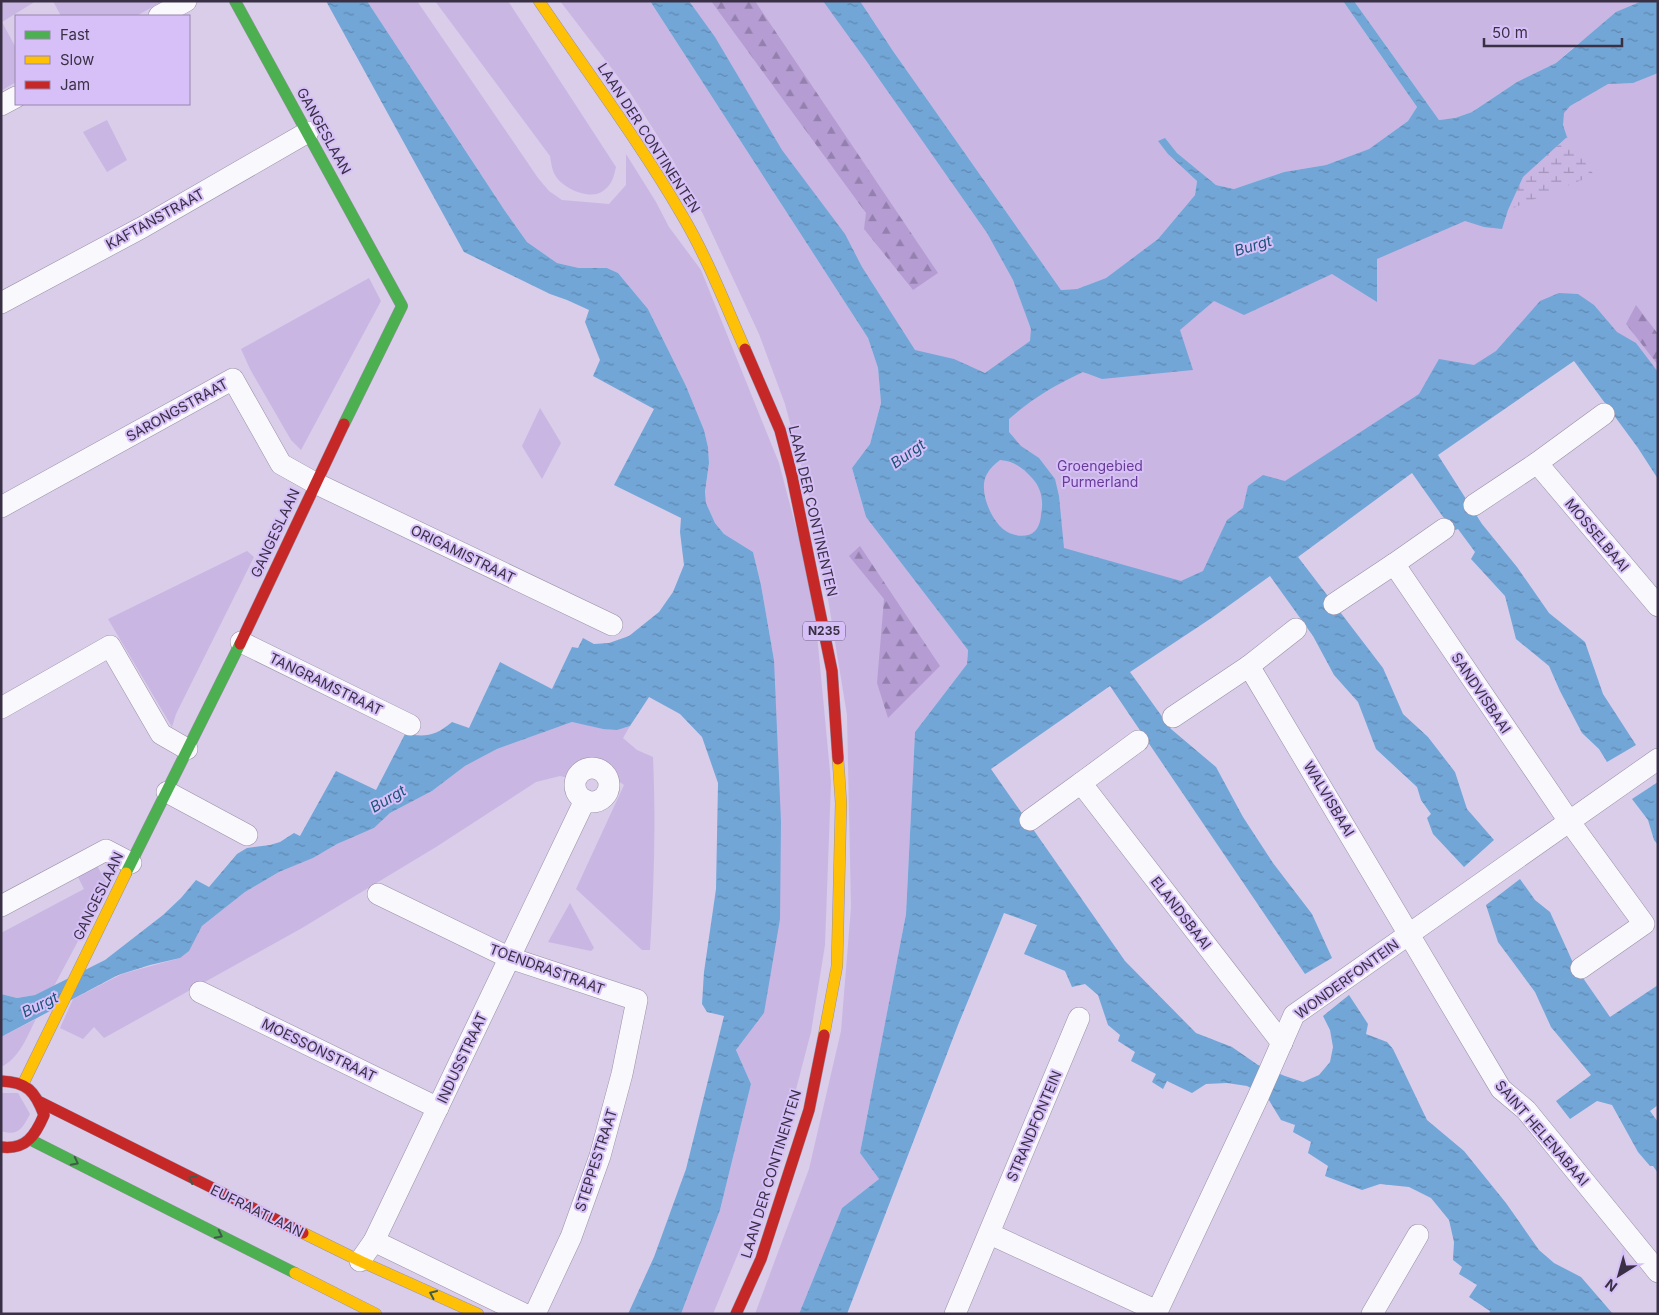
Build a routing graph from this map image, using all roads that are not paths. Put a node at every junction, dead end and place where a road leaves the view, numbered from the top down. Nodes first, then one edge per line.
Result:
1 (186, 1) edge
2 (235, 1) edge
3 (539, 1) edge
4 (161, 15) edge
5 (15, 98) edge
6 (1, 105) edge
7 (308, 132) junction
8 (1, 303) edge
9 (1604, 414) dead end
10 (1537, 463) junction
11 (315, 483) junction
12 (1474, 504) dead end
13 (1, 506) edge
14 (1444, 529) dead end
15 (1394, 564) junction
16 (1334, 604) dead end
17 (1658, 606) edge
18 (612, 625) dead end
19 (1296, 630) dead end
20 (241, 642) junction
21 (1249, 666) junction
22 (1, 708) edge
23 (1173, 717) dead end
24 (410, 725) dead end
25 (1138, 741) dead end
26 (187, 749) junction
27 (1658, 759) edge
28 (1080, 783) junction
29 (167, 792) junction
30 (585, 800) dead end
31 (1030, 820) dead end
32 (1569, 821) junction
33 (246, 835) dead end
34 (131, 863) junction
35 (378, 894) dead end
36 (1, 906) edge
37 (1651, 919) edge
38 (1410, 933) junction
39 (510, 958) junction
40 (1581, 968) dead end
41 (200, 992) dead end
42 (637, 1000) joint
43 (1079, 1018) dead end
44 (1282, 1043) junction
45 (1, 1082) edge
46 (23, 1084) junction
47 (40, 1102) junction
48 (438, 1108) junction
49 (31, 1140) junction
50 (2, 1150) edge
51 (990, 1234) junction
52 (1418, 1235) dead end
53 (374, 1241) junction
54 (358, 1265) junction
55 (1658, 1272) edge
56 (342, 1299) edge
57 (1157, 1312) edge
58 (376, 1314) edge
59 (478, 1314) edge
60 (524, 1314) edge
61 (535, 1314) edge
62 (736, 1314) edge
63 (955, 1314) edge
64 (1372, 1314) edge

1 - 4 street
2 - 7 street, GANGESLAAN
3 - 62 street, LAAN DER CONTINENTEN / N235
5 - 6 street
7 - 8 street, KAFTANSTRAAT
7 - 11 street, GANGESLAAN
9 - 10 street
10 - 12 street
10 - 17 street, MOSSELBAAI
11 - 13 street, SARONGSTRAAT
11 - 18 street, ORIGAMISTRAAT
11 - 20 street, GANGESLAAN
14 - 15 street
15 - 16 street
15 - 32 street, SANDVISBAAI
19 - 21 street
20 - 24 street, TANGRAMSTRAAT
20 - 26 street, GANGESLAAN
21 - 23 street
21 - 38 street, WALVISBAAI
22 - 26 street
25 - 28 street
26 - 29 street, GANGESLAAN
27 - 32 street, WONDERFONTEIN
28 - 31 street
28 - 44 street, ELANDSBAAI
29 - 33 street
29 - 34 street, GANGESLAAN
30 - 39 street, INDUSSTRAAT
32 - 37 street
32 - 38 street, WONDERFONTEIN
34 - 36 street
34 - 46 street, GANGESLAAN
35 - 39 street, TOENDRASTRAAT
37 - 40 street
38 - 44 street, WONDERFONTEIN
38 - 55 street, SAINT HELENABAAI
39 - 42 street, TOENDRASTRAAT
39 - 48 street, INDUSSTRAAT
41 - 48 street, MOESSONSTRAAT
42 - 61 street, STEPPESTRAAT
43 - 51 street, STRANDFONTEIN
44 - 57 street, WONDERFONTEIN
45 - 46 street
46 - 47 street, EUFRAATLAAN
47 - 49 street
54 -> 47 street, EUFRAATLAAN
48 - 53 street, INDUSSTRAAT
49 - 50 street
49 -> 56 street
51 - 57 street
51 - 63 street, STRANDFONTEIN
52 - 64 street
53 - 54 street, INDUSSTRAAT
53 - 60 street
59 -> 54 street, EUFRAATLAAN
56 - 58 street

